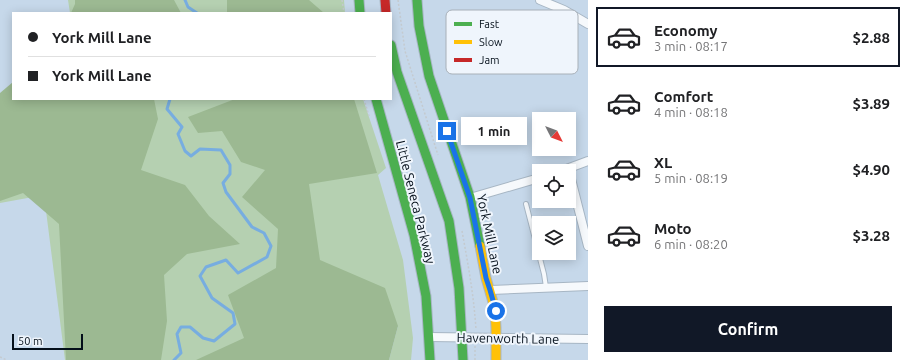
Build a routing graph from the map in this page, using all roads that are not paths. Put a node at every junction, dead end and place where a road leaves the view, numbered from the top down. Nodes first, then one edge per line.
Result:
1 (359, 0) edge
2 (385, 0) edge
3 (417, 0) edge
4 (540, 0) edge
5 (564, 10) edge
6 (360, 12) edge
7 (386, 12) edge
8 (578, 18) edge
9 (588, 24) edge
10 (392, 50) edge
11 (376, 100) edge
12 (588, 161) edge
13 (576, 167) edge
14 (532, 180) edge
15 (470, 198) junction
16 (576, 201) edge
17 (526, 204) dead end
18 (588, 241) edge
19 (588, 286) edge
20 (546, 287) junction
21 (490, 290) junction
22 (429, 337) junction
23 (462, 337) junction
24 (497, 338) junction
25 (588, 339) edge
26 (430, 360) edge
27 (463, 360) edge
28 (496, 360) edge

1 - 6 street
2 - 7 street
3 - 15 street, York Mill Lane
4 - 5 street
8 - 9 street
10 - 23 street, Little Seneca Parkway
11 - 22 street, Little Seneca Parkway
12 - 13 street
14 - 15 street
15 - 21 street, York Mill Lane
16 - 18 street
17 - 20 lane
19 - 20 street
20 - 21 street
21 - 24 street, York Mill Lane
22 - 23 street, Havenworth Lane
22 - 26 street, Little Seneca Parkway
23 - 24 street, Havenworth Lane
23 - 27 street, Little Seneca Parkway
24 - 25 street, Havenworth Lane
24 - 28 street, York Mill Lane

